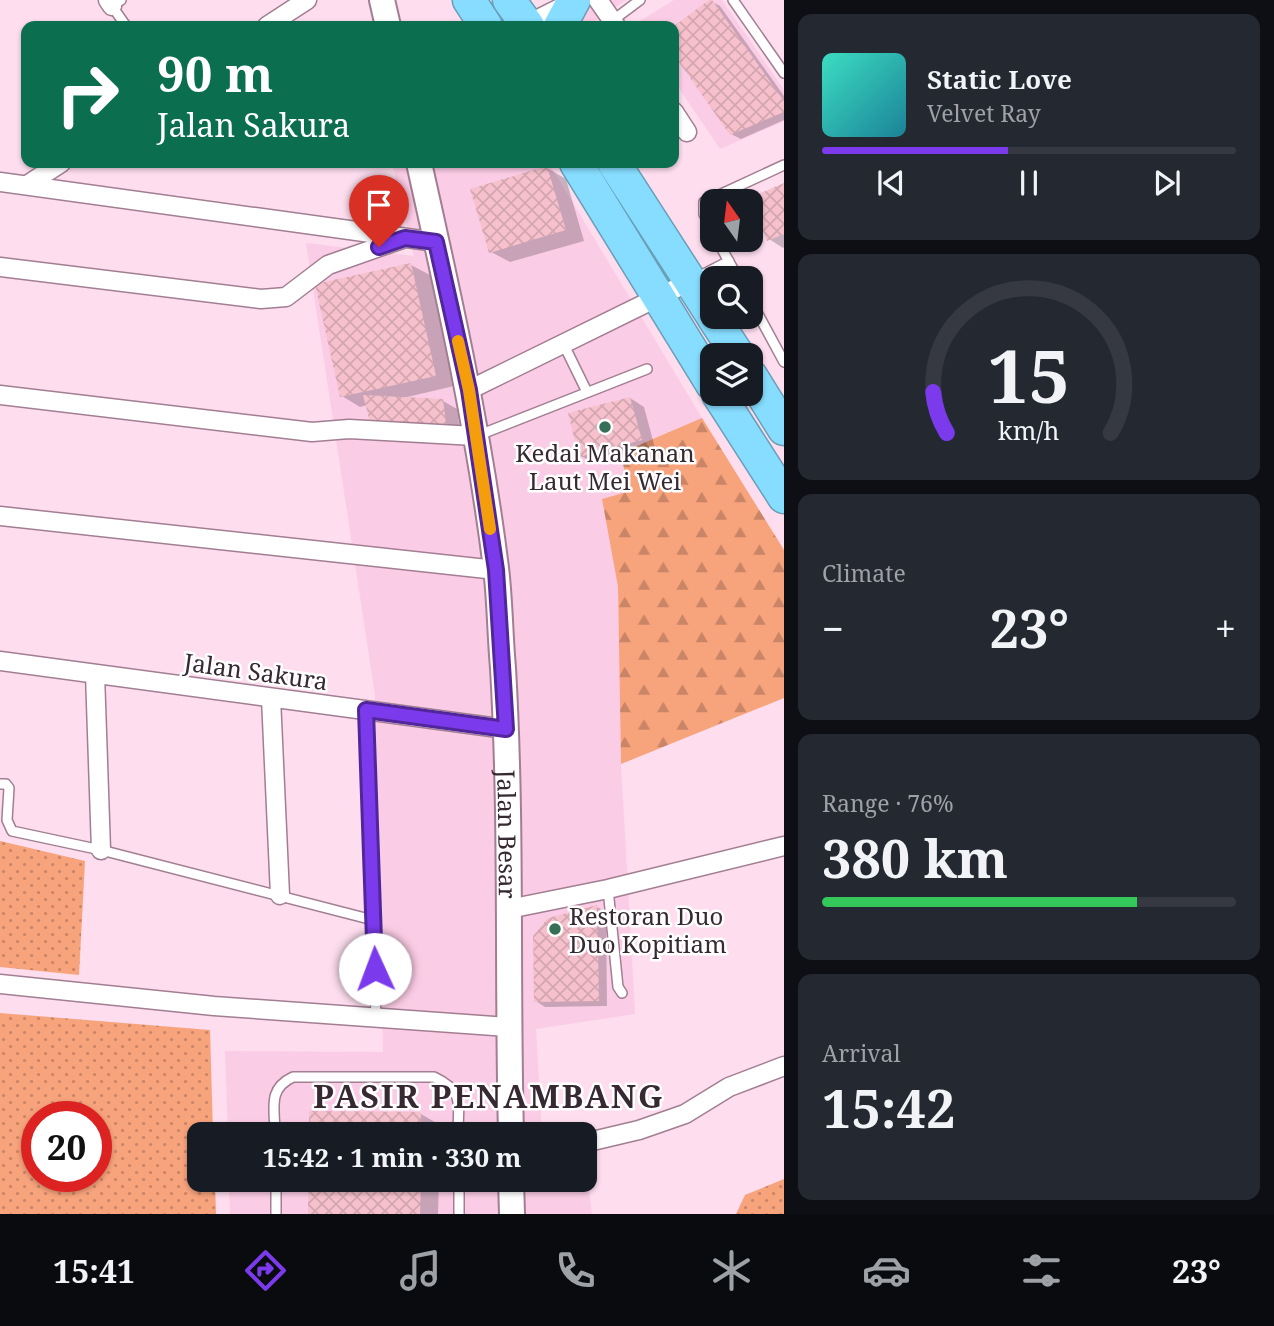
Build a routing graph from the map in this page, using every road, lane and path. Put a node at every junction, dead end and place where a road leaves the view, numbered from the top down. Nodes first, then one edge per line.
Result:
1 (307, 0) edge
2 (382, 0) edge
3 (469, 0) edge
4 (575, 0) edge
5 (598, 0) edge
6 (640, 0) edge
7 (733, 0) edge
8 (114, 2) edge
9 (522, 19) edge
10 (124, 21) edge
11 (275, 21) edge
12 (387, 21) edge
13 (483, 21) edge
14 (563, 21) edge
15 (613, 21) edge
16 (616, 21) edge
17 (784, 73) edge
18 (679, 120) edge
19 (687, 132) dead end
20 (784, 165) edge
21 (54, 168) edge
22 (420, 168) edge
23 (579, 168) edge
24 (617, 168) edge
25 (0, 182) edge
26 (27, 186) junction
27 (732, 189) edge
28 (405, 238) junction
29 (436, 242) junction
30 (724, 252) edge
31 (729, 261) junction
32 (732, 266) edge
33 (0, 267) edge
34 (691, 281) junction
35 (700, 295) edge
36 (657, 297) junction
37 (763, 323) edge
38 (563, 343) junction
39 (784, 362) edge
40 (700, 365) edge
41 (647, 369) dead end
42 (469, 390) junction
43 (587, 393) junction
44 (0, 395) edge
45 (763, 395) edge
46 (726, 406) edge
47 (784, 429) edge
48 (475, 436) junction
49 (784, 497) edge
50 (0, 516) edge
51 (496, 570) junction
52 (0, 661) edge
53 (95, 674) junction
54 (271, 698) junction
55 (366, 710) junction
56 (506, 729) junction
57 (0, 784) edge
58 (784, 846) edge
59 (101, 850) junction
60 (608, 889) junction
61 (281, 895) junction
62 (509, 909) junction
63 (373, 920) junction
64 (0, 984) edge
65 (622, 993) dead end
66 (376, 1017) junction
67 (508, 1027) junction
68 (784, 1066) edge
69 (275, 1122) edge
70 (458, 1122) edge
71 (511, 1122) edge
72 (597, 1140) edge
73 (276, 1192) edge
74 (458, 1192) edge
75 (512, 1192) edge
76 (276, 1214) edge
77 (459, 1214) edge
78 (512, 1214) edge

1 - 11 street
2 - 12 street
3 - 13 highway
4 - 9 street
4 - 14 highway
5 - 15 street
6 - 16 lane
7 - 17 lane
8 - 10 lane
18 - 19 street
20 - 27 lane
21 - 26 street
22 - 29 street, Jalan Besar
23 - 36 highway
24 - 34 highway
25 - 26 street
26 - 28 street
28 - 29 street
28 - 33 street
29 - 42 street, Jalan Besar
30 - 31 lane
31 - 32 lane
31 - 34 lane
34 - 35 highway
34 - 36 street
36 - 38 street
36 - 40 highway
37 - 39 lane
38 - 42 street
38 - 43 lane
41 - 43 lane
42 - 48 street, Jalan Besar
43 - 48 lane
44 - 48 street
45 - 47 highway
46 - 49 highway
48 - 51 street, Jalan Besar
50 - 51 street
51 - 56 street, Jalan Besar
52 - 53 street, Jalan Sakura
53 - 54 street, Jalan Sakura
53 - 59 street
54 - 55 street, Jalan Sakura
54 - 61 street
55 - 56 street, Jalan Sakura
55 - 63 lane
56 - 62 street, Jalan Besar
57 - 59 lane
58 - 60 street
59 - 61 lane
60 - 62 street
60 - 65 lane
61 - 63 lane
62 - 67 street, Jalan Besar
63 - 66 lane
64 - 66 street
66 - 67 street
67 - 71 street, Jalan Besar
68 - 72 street
69 - 70 lane
73 - 76 lane
74 - 77 lane
75 - 78 street

